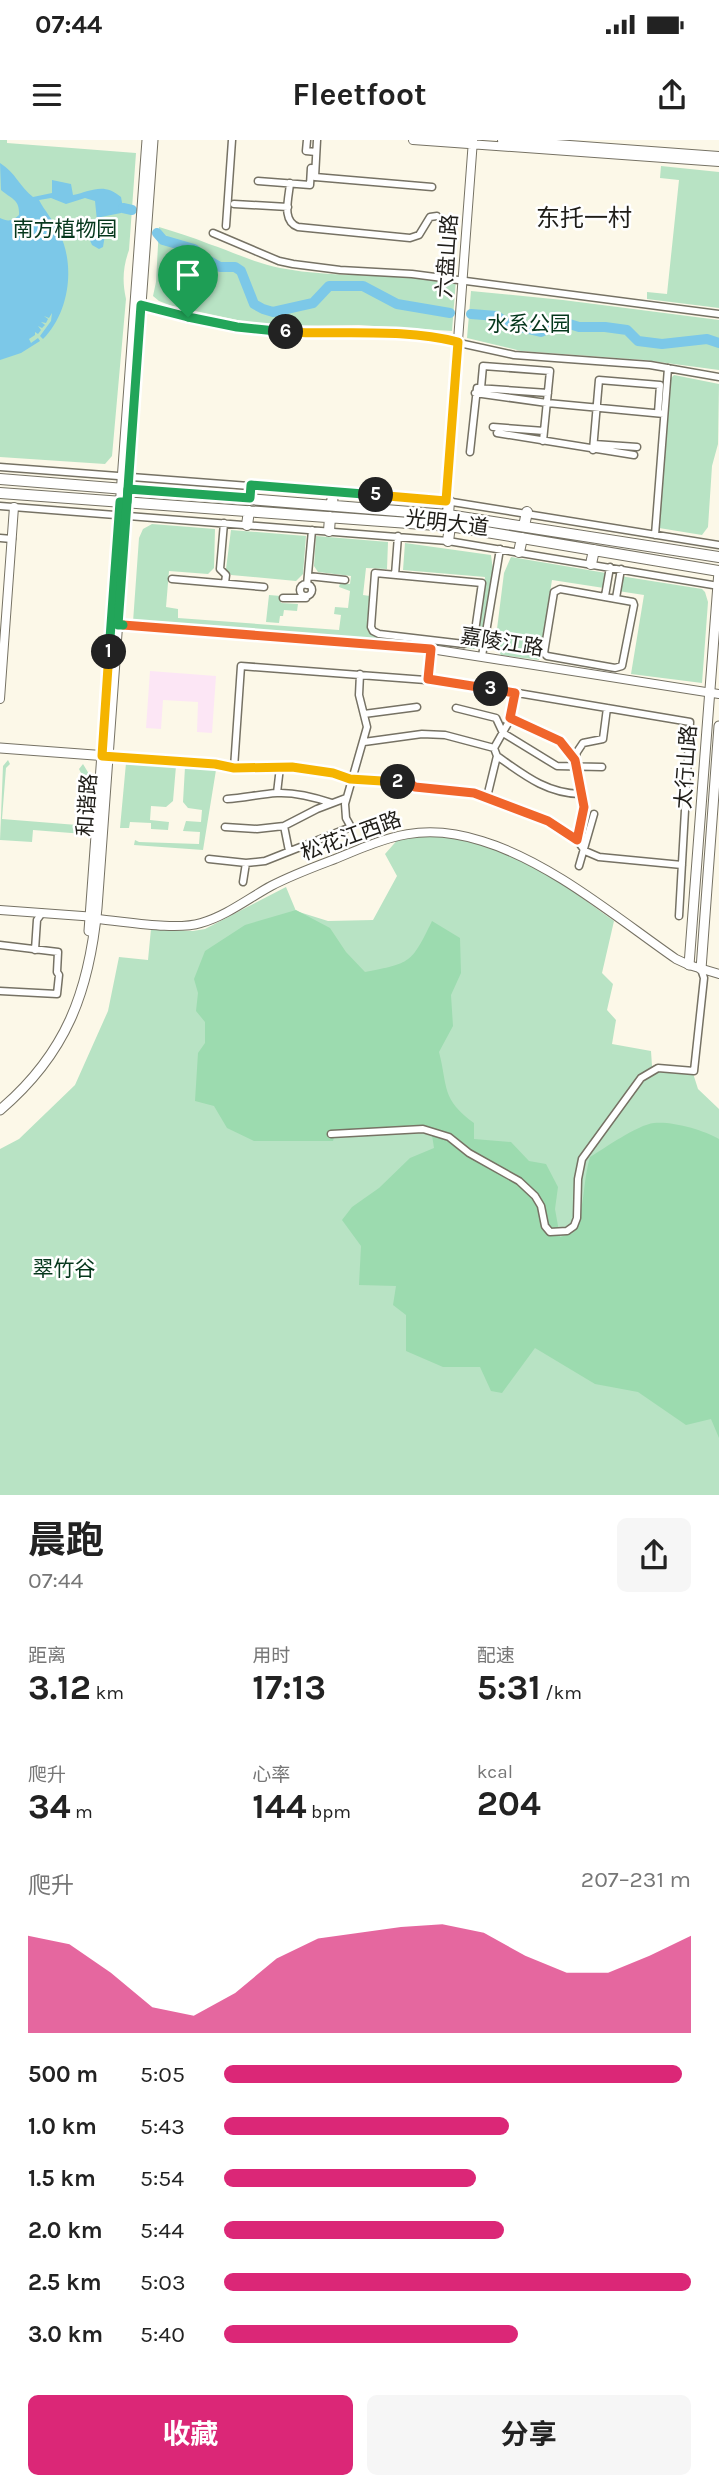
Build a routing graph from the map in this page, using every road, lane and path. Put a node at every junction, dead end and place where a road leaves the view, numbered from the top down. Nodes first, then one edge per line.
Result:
1 (147, 140) edge
2 (153, 140) edge
3 (232, 140) edge
4 (307, 140) edge
5 (317, 140) edge
6 (413, 140) edge
7 (502, 140) edge
8 (473, 142) edge
9 (314, 152) junction
10 (719, 156) edge
11 (719, 162) edge
12 (258, 181) dead end
13 (290, 183) junction
14 (432, 187) dead end
15 (234, 204) dead end
16 (288, 206) junction
17 (437, 216) dead end
18 (226, 226) dead end
19 (213, 233) dead end
20 (463, 282) junction
21 (138, 305) junction
22 (719, 314) edge
23 (458, 342) junction
24 (668, 368) junction
25 (719, 377) edge
26 (478, 390) junction
27 (548, 393) junction
28 (547, 404) junction
29 (597, 408) junction
30 (661, 414) junction
31 (544, 431) junction
32 (543, 441) junction
33 (594, 447) junction
34 (637, 447) dead end
35 (470, 452) dead end
36 (634, 455) dead end
37 (0, 467) edge
38 (27, 469) junction
39 (125, 476) junction
40 (0, 480) edge
41 (27, 481) junction
42 (251, 485) junction
43 (125, 489) junction
44 (333, 491) junction
45 (0, 493) edge
46 (26, 495) junction
47 (64, 498) junction
48 (250, 498) junction
49 (448, 501) junction
50 (124, 502) junction
51 (332, 505) junction
52 (0, 506) edge
53 (20, 508) junction
54 (63, 511) junction
55 (249, 511) junction
56 (527, 512) junction
57 (123, 515) junction
58 (448, 515) junction
59 (330, 517) junction
60 (224, 523) junction
61 (598, 524) junction
62 (247, 525) junction
63 (524, 526) junction
64 (450, 527) junction
65 (312, 530) junction
66 (329, 531) junction
67 (655, 535) junction
68 (398, 536) junction
69 (596, 537) junction
70 (0, 538) edge
71 (522, 538) junction
72 (12, 539) junction
73 (447, 541) junction
74 (719, 545) edge
75 (500, 549) junction
76 (594, 550) junction
77 (519, 552) junction
78 (719, 557) edge
79 (591, 564) junction
80 (610, 567) junction
81 (220, 569) junction
82 (621, 569) junction
83 (719, 571) edge
84 (395, 575) junction
85 (308, 576) junction
86 (172, 579) dead end
87 (345, 580) dead end
88 (212, 582) junction
89 (225, 583) junction
90 (718, 585) edge
91 (264, 587) dead end
92 (605, 596) junction
93 (283, 598) dead end
94 (616, 598) junction
95 (115, 625) junction
96 (431, 649) junction
97 (482, 656) junction
98 (359, 674) junction
99 (428, 679) junction
100 (515, 693) junction
101 (714, 693) edge
102 (0, 699) edge
103 (417, 707) dead end
104 (456, 708) dead end
105 (607, 708) junction
106 (364, 714) junction
107 (510, 718) junction
108 (719, 726) edge
109 (503, 733) junction
110 (364, 742) junction
111 (0, 748) edge
112 (496, 752) junction
113 (105, 756) junction
114 (575, 763) junction
115 (215, 764) joint
116 (280, 767) junction
117 (602, 767) dead end
118 (234, 768) junction
119 (350, 779) junction
120 (277, 793) junction
121 (580, 793) junction
122 (487, 797) junction
123 (346, 798) junction
124 (227, 799) dead end
125 (332, 803) junction
126 (594, 814) dead end
127 (284, 826) junction
128 (225, 827) dead end
129 (699, 835) junction
130 (711, 836) junction
131 (577, 840) junction
132 (289, 851) junction
133 (584, 851) junction
134 (209, 859) dead end
135 (246, 863) junction
136 (682, 864) junction
137 (579, 866) dead end
138 (243, 882) dead end
139 (0, 910) edge
140 (42, 913) junction
141 (680, 916) dead end
142 (94, 918) junction
143 (0, 946) edge
144 (36, 950) junction
145 (689, 965) junction
146 (701, 969) junction
147 (719, 974) edge
148 (0, 991) edge
149 (0, 1102) edge
150 (0, 1110) edge
151 (331, 1134) dead end

1 - 21 main road, 和谐路
2 - 21 main road, 和谐路
3 - 18 street
4 - 9 street
5 - 9 street
6 - 8 street
7 - 10 street
8 - 11 street
8 - 20 street, 六盘山路
9 - 13 street
9 - 14 street
12 - 13 street
13 - 16 street
15 - 16 street
16 - 17 street
19 - 20 street
20 - 22 street
20 - 23 street, 六盘山路
21 - 23 street
21 - 39 main road, 和谐路
23 - 24 street
23 - 49 street, 六盘山路
24 - 25 street
24 - 30 street
26 - 27 street
26 - 27 street
26 - 28 street
26 - 35 street
27 - 28 street
28 - 29 street
28 - 31 street
29 - 30 street
29 - 30 street
29 - 33 street
30 - 67 street
31 - 32 street
31 - 32 street
32 - 33 street
33 - 34 street
33 - 36 street
37 - 38 street, 光明大道
38 - 39 street, 光明大道
38 - 41 main road
39 - 42 street, 光明大道
39 - 43 main road, 和谐路
40 - 41 main road, 光明大道
41 - 43 main road, 光明大道
42 - 44 street, 光明大道
42 - 48 main road
43 - 48 main road, 光明大道
43 - 50 main road, 和谐路
44 - 49 street, 光明大道
44 - 51 main road
45 - 46 main road, 光明大道
46 - 47 main road, 光明大道
46 - 53 main road
47 - 50 main road, 光明大道
47 - 54 main road
48 - 51 main road, 光明大道
49 - 56 street, 光明大道
49 - 58 main road
50 - 55 main road, 光明大道
50 - 57 main road, 和谐路
51 - 58 main road, 光明大道
52 - 53 street, 光明大道
53 - 54 street, 光明大道
53 - 72 street
54 - 57 street, 光明大道
55 - 59 main road, 光明大道
55 - 62 main road
56 - 61 street, 光明大道
56 - 63 main road
57 - 60 street, 光明大道
57 - 95 main road, 和谐路
58 - 63 main road, 光明大道
59 - 64 main road, 光明大道
59 - 66 main road
60 - 62 street, 光明大道
60 - 81 street
61 - 67 street, 光明大道
61 - 69 main road
62 - 65 street, 光明大道
63 - 69 main road, 光明大道
64 - 71 main road, 光明大道
64 - 73 main road
65 - 66 street, 光明大道
65 - 85 street
66 - 68 street, 光明大道
67 - 74 street, 光明大道
68 - 73 street, 光明大道
68 - 84 street
69 - 78 main road, 光明大道
70 - 72 street
71 - 76 main road, 光明大道
71 - 77 main road
72 - 102 street
73 - 75 street, 光明大道
75 - 77 street, 光明大道
75 - 97 street
76 - 79 main road
76 - 83 main road, 光明大道
77 - 79 street, 光明大道
79 - 80 street, 光明大道
80 - 82 street, 光明大道
80 - 92 street
81 - 88 street
81 - 89 street
82 - 90 street, 光明大道
82 - 94 street
83 - 90 main road, 太行山路
84 - 84 street
85 - 87 street
85 - 93 street
86 - 88 street
88 - 89 street
89 - 91 street
90 - 101 main road, 太行山路
92 - 94 street
92 - 94 street
95 - 96 street, 嘉陵江路
95 - 113 main road, 和谐路
96 - 97 street, 嘉陵江路
96 - 99 street
97 - 101 street, 嘉陵江路
98 - 99 street
98 - 106 street
98 - 118 street
99 - 100 street
100 - 105 street
100 - 107 street
101 - 129 main road, 太行山路
103 - 106 street
104 - 109 street
105 - 114 street
105 - 136 street
106 - 110 street
107 - 109 street
107 - 114 street
108 - 130 main road, 太行山路
109 - 112 street
109 - 114 street
110 - 112 street
110 - 119 street
111 - 113 main road
112 - 121 street
112 - 122 street
113 - 115 main road
113 - 142 main road, 和谐路
114 - 117 street
114 - 121 street
115 - 118 street
116 - 118 street
116 - 119 street
116 - 120 street
119 - 122 street
119 - 123 street
120 - 124 street
120 - 125 street
121 - 131 street
122 - 131 street
123 - 125 street
123 - 132 street
125 - 127 street
126 - 133 street
127 - 128 street
127 - 132 street
129 - 130 main road
129 - 145 main road, 太行山路
130 - 146 main road, 太行山路
131 - 133 street
132 - 135 street
133 - 136 street
133 - 137 street
134 - 135 street
135 - 138 street
136 - 141 street
139 - 140 street, 松花江西路
140 - 142 street, 松花江西路
140 - 144 street
142 - 145 street, 松花江西路
142 - 149 main road, 和谐路
142 - 150 main road, 和谐路
143 - 144 street
144 - 148 street
145 - 146 street, 松花江西路
146 - 147 street, 松花江西路
146 - 151 street

